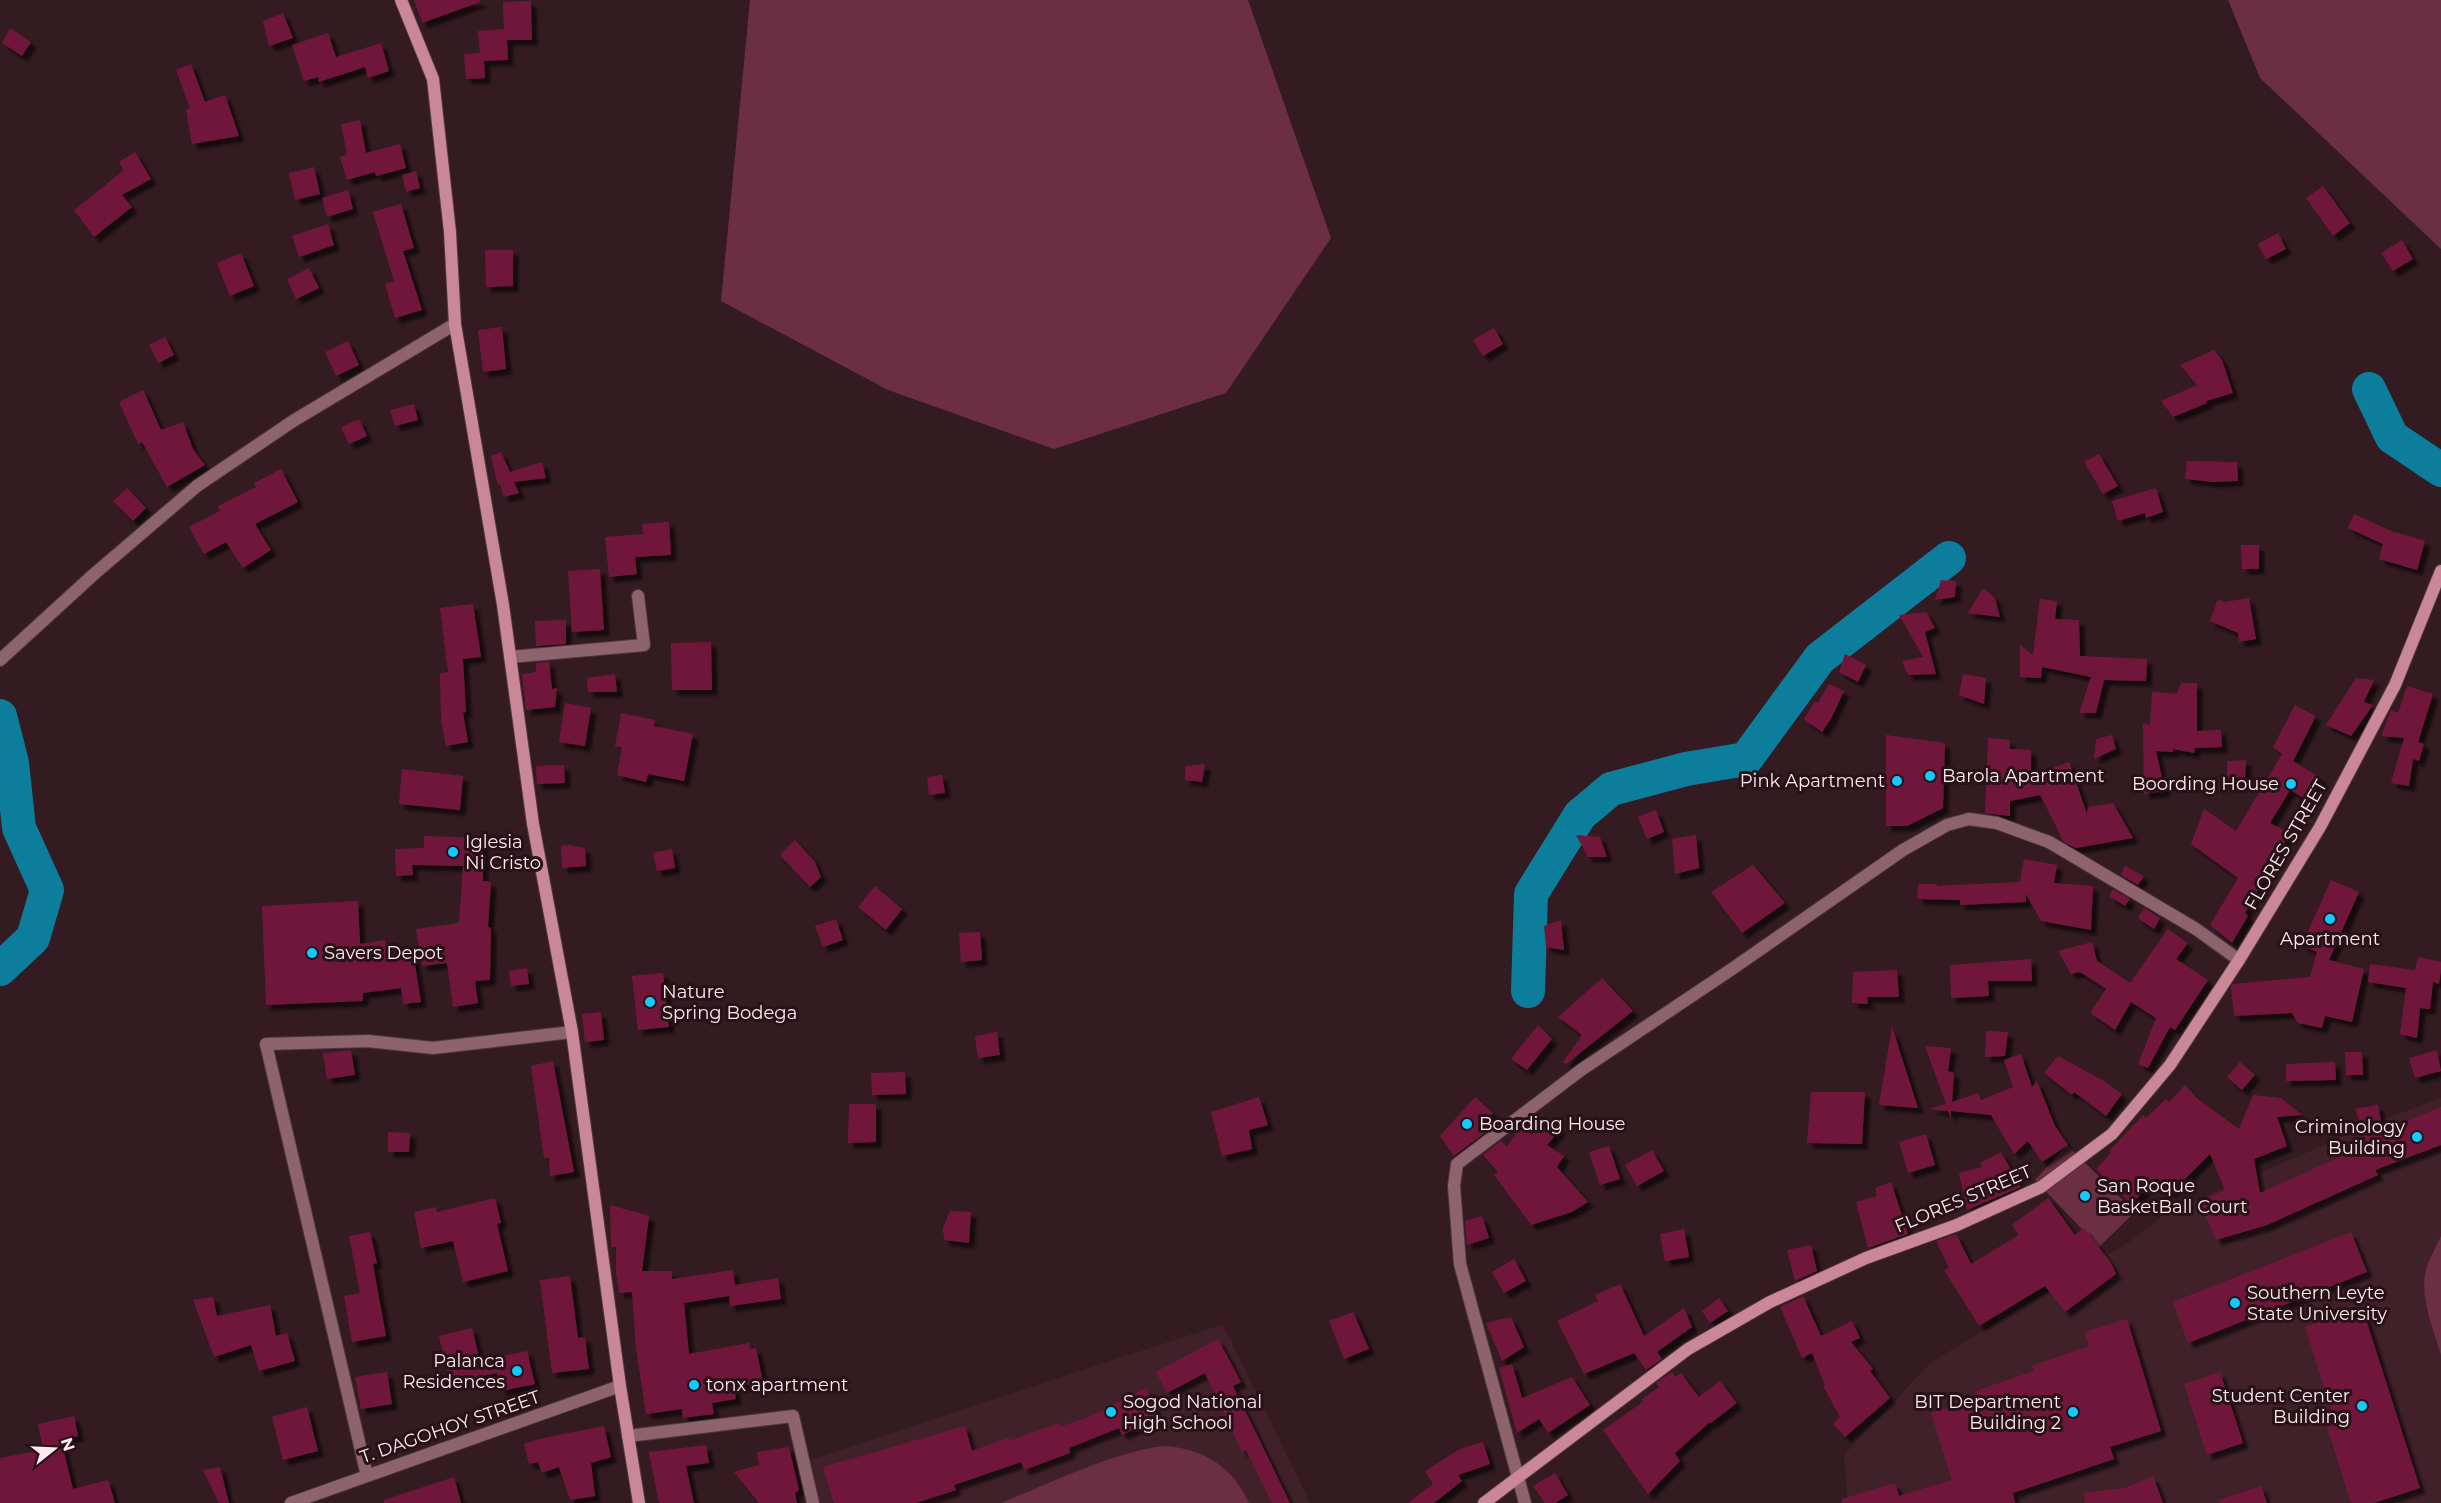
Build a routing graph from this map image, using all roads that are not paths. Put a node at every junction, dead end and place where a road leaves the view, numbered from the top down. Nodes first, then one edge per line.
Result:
1 (401, 0) edge
2 (455, 324) junction
3 (2441, 571) edge
4 (638, 596) dead end
5 (510, 657) junction
6 (0, 660) edge
7 (2239, 960) junction
8 (572, 1032) junction
9 (621, 1386) junction
10 (628, 1436) junction
11 (367, 1476) junction
12 (1519, 1476) junction
13 (291, 1503) edge
14 (639, 1503) edge
15 (813, 1503) edge
16 (1484, 1503) edge
17 (1525, 1503) edge

1 - 2 street
2 - 5 street
2 - 6 street
3 - 7 street, FLORES STREET
4 - 5 street
5 - 8 street
7 - 12 street, FLORES STREET
7 - 12 street
8 - 9 street
8 - 11 street
9 - 10 street
9 - 11 street, T. DAGOHOY STREET
10 - 14 street
10 - 15 street
11 - 13 street, T. DAGOHOY STREET
12 - 16 street, FLORES STREET
12 - 17 street

